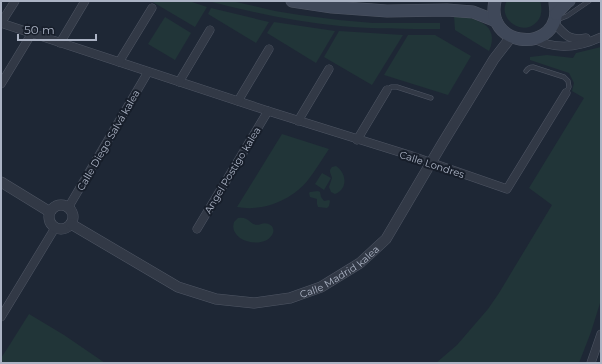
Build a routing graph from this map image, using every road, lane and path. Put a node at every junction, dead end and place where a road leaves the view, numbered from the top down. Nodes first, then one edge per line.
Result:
1 (15, 1) edge
2 (86, 1) edge
3 (292, 1) edge
4 (495, 1) edge
5 (555, 1) edge
6 (570, 1) edge
7 (589, 1) edge
8 (152, 8) dead end
9 (554, 18) junction
10 (496, 21) junction
11 (1, 23) edge
12 (210, 30) dead end
13 (32, 33) junction
14 (510, 37) junction
15 (601, 37) edge
16 (535, 39) junction
17 (60, 43) junction
18 (269, 49) dead end
19 (119, 62) junction
20 (329, 68) dead end
21 (526, 71) dead end
22 (148, 72) junction
23 (179, 82) junction
24 (1, 84) edge
25 (387, 90) joint
26 (566, 94) joint
27 (431, 98) dead end
28 (238, 101) junction
29 (268, 111) junction
30 (298, 121) junction
31 (357, 140) junction
32 (430, 163) junction
33 (1, 182) edge
34 (68, 208) junction
35 (50, 212) junction
36 (71, 224) junction
37 (55, 228) junction
38 (197, 229) dead end
39 (1, 317) edge
40 (601, 334) edge
41 (591, 363) edge

1 - 11 street, Calle Londres
2 - 17 street
3 - 10 main road
4 - 10 main road
5 - 9 main road
6 - 9 main road
7 - 9 lane
8 - 19 street
9 - 15 street
9 - 16 main road
10 - 14 main road
11 - 13 street, Calle Londres
12 - 23 street
13 - 17 street, Calle Londres
13 - 24 street
14 - 16 main road
14 - 32 street, Calle Madrid kalea
15 - 16 street
17 - 19 street, Calle Londres
18 - 28 street
19 - 22 street, Calle Londres
20 - 30 street
21 - 26 lane
22 - 23 street, Calle Londres
22 - 34 street, Calle Diego Salvá kalea
23 - 28 street, Calle Londres
25 - 27 lane
25 - 31 street
26 - 32 street, Calle Londres
28 - 29 street, Calle Londres
29 - 30 street, Calle Londres
29 - 38 street, Angel Postigo kalea
30 - 31 street, Calle Londres
31 - 32 street, Calle Londres
32 - 36 street, Calle Madrid kalea
33 - 35 street
34 - 35 street
34 - 36 street
35 - 37 street
36 - 37 street
37 - 39 street
40 - 41 street

